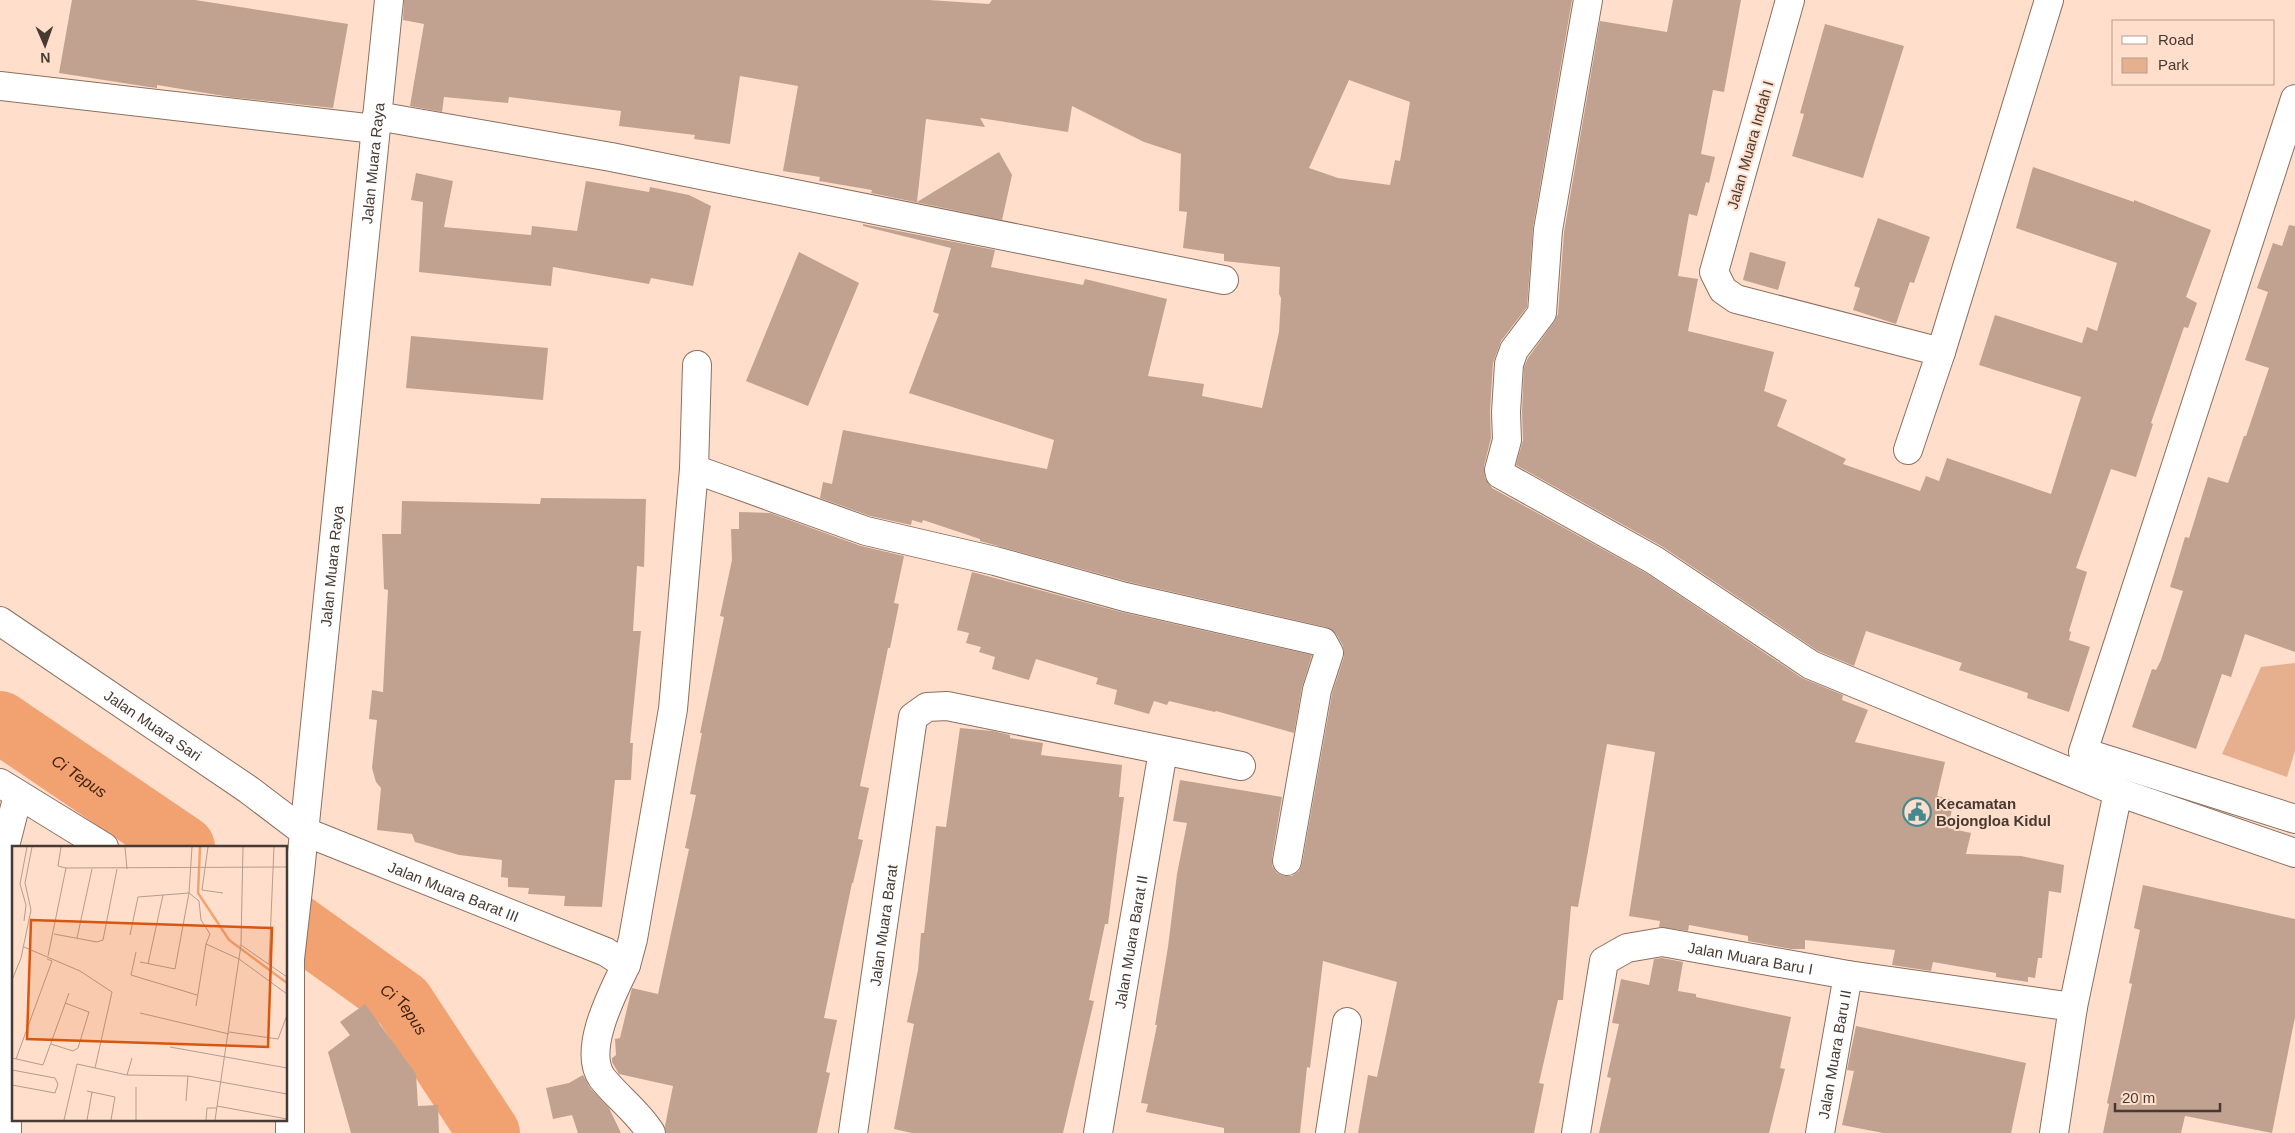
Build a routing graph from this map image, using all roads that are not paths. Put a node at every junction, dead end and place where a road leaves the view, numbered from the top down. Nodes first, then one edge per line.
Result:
1 (389, 0) edge
2 (1588, 0) edge
3 (1790, 0) edge
4 (2050, 0) edge
5 (0, 86) edge
6 (2295, 99) edge
7 (376, 123) junction
8 (1224, 280) dead end
9 (1941, 352) junction
10 (697, 365) dead end
11 (1908, 450) dead end
12 (694, 469) junction
13 (0, 621) edge
14 (1164, 751) junction
15 (1241, 766) dead end
16 (9, 789) edge
17 (2118, 792) junction
18 (2295, 819) edge
19 (303, 831) junction
20 (102, 846) edge
21 (2295, 853) edge
22 (1287, 861) dead end
23 (289, 950) edge
24 (616, 958) junction
25 (1848, 975) junction
26 (2073, 1007) junction
27 (1347, 1022) dead end
28 (7, 1133) edge
29 (290, 1133) edge
30 (651, 1133) edge
31 (853, 1133) edge
32 (1098, 1133) edge
33 (1330, 1133) edge
34 (1576, 1133) edge
35 (1820, 1133) edge
36 (2054, 1133) edge

1 - 7 street, Jalan Muara Raya
2 - 17 street
3 - 9 street, Jalan Muara Indah I
4 - 9 street
5 - 7 street
6 - 18 street
7 - 8 street
7 - 19 street, Jalan Muara Raya
9 - 11 street
10 - 12 street
12 - 22 street
12 - 24 street
13 - 19 street, Jalan Muara Sari
14 - 15 street
14 - 31 street, Jalan Muara Barat
14 - 32 street, Jalan Muara Barat II
16 - 20 street
16 - 28 street
17 - 21 street
17 - 26 street
19 - 23 street, Jalan Muara Raya
19 - 24 street, Jalan Muara Barat III
23 - 29 street, Jalan Muara Raya
24 - 30 street
25 - 26 street, Jalan Muara Baru I
25 - 34 street, Jalan Muara Baru I
25 - 35 street, Jalan Muara Baru II
26 - 36 street
27 - 33 street

